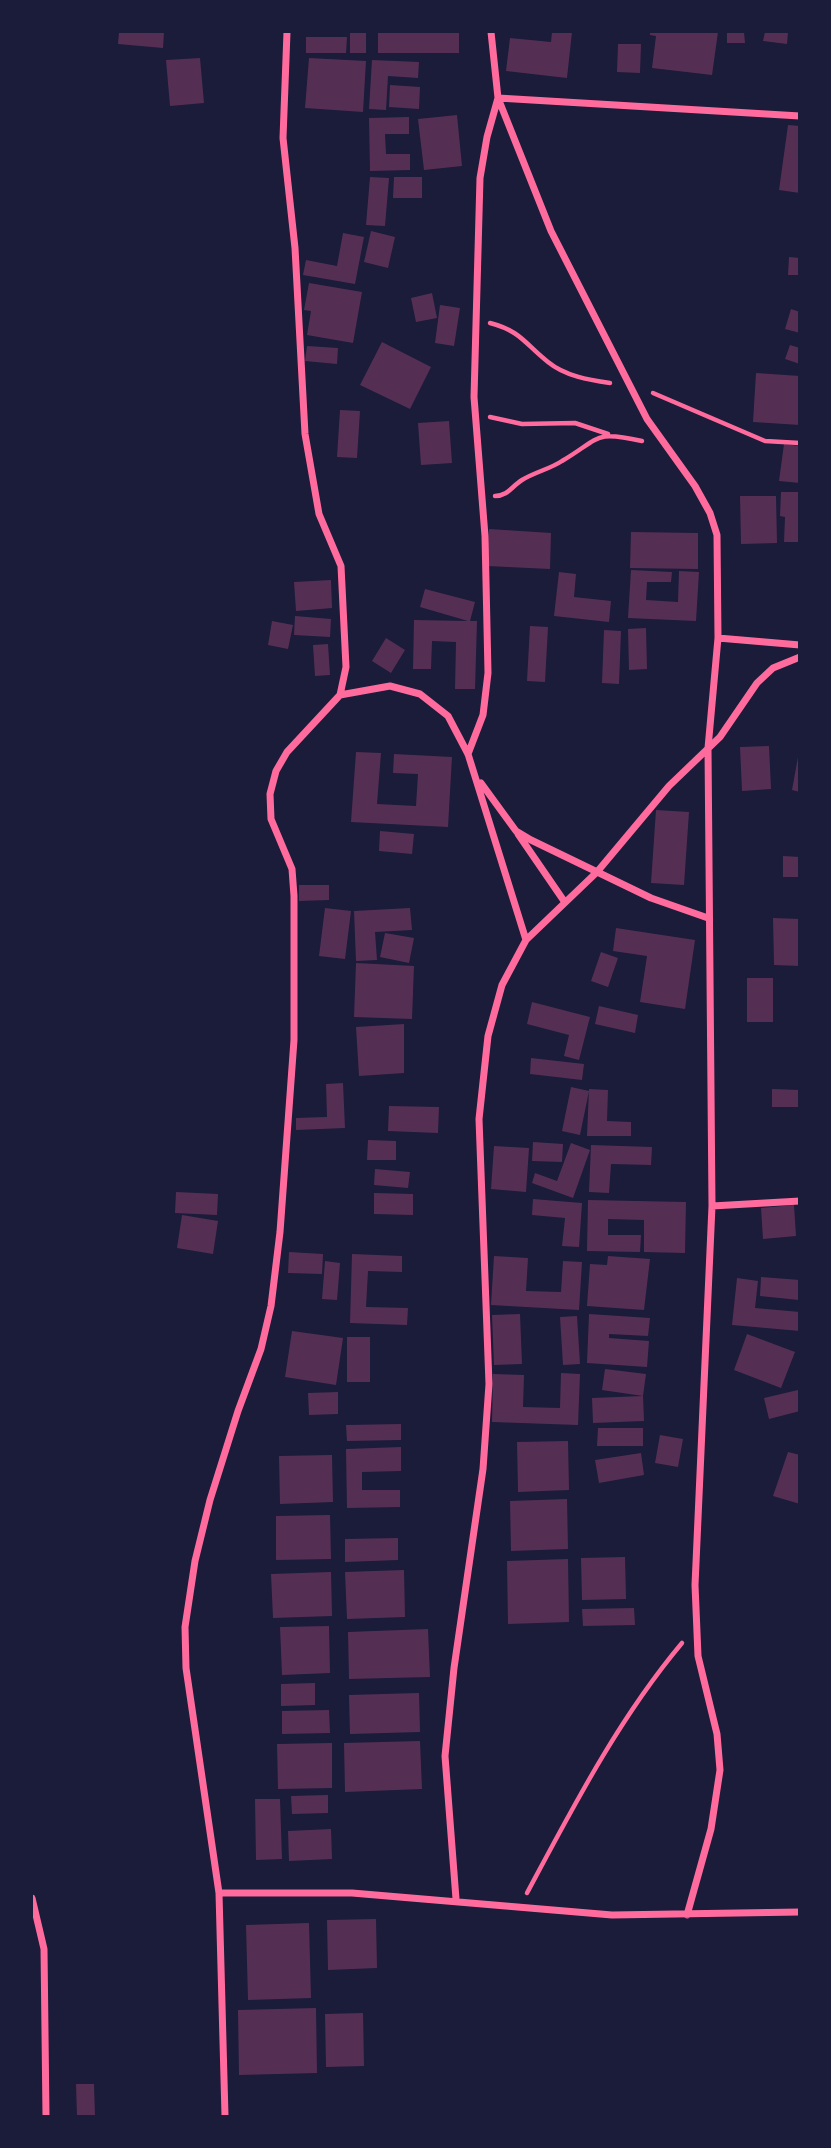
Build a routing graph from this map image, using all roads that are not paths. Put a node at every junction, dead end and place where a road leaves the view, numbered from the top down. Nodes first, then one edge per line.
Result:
1 (287, 32) edge
2 (491, 32) edge
3 (499, 98) junction
4 (800, 116) edge
5 (718, 638) junction
6 (800, 645) edge
7 (800, 657) edge
8 (340, 695) junction
9 (708, 748) junction
10 (468, 754) junction
11 (474, 774) junction
12 (516, 831) junction
13 (597, 872) junction
14 (564, 901) junction
15 (708, 918) junction
16 (526, 940) junction
17 (800, 1201) edge
18 (712, 1206) junction
19 (219, 1893) junction
20 (32, 1899) edge
21 (456, 1899) junction
22 (800, 1912) edge
23 (687, 1915) junction
24 (46, 2116) edge
25 (225, 2116) edge

1 - 8 street
2 - 3 street
3 - 4 street
3 - 5 street
3 - 10 street
5 - 6 street
5 - 9 street
7 - 9 street
8 - 10 street
8 - 19 street
9 - 13 street
9 - 15 street
10 - 11 street
11 - 12 street
11 - 16 street
12 - 13 street
12 - 14 street
13 - 14 street
13 - 15 street
14 - 16 street
15 - 18 street
16 - 21 street
17 - 18 street
18 - 23 street
19 - 21 street
19 - 25 street
20 - 24 street
21 - 23 street
22 - 23 street

